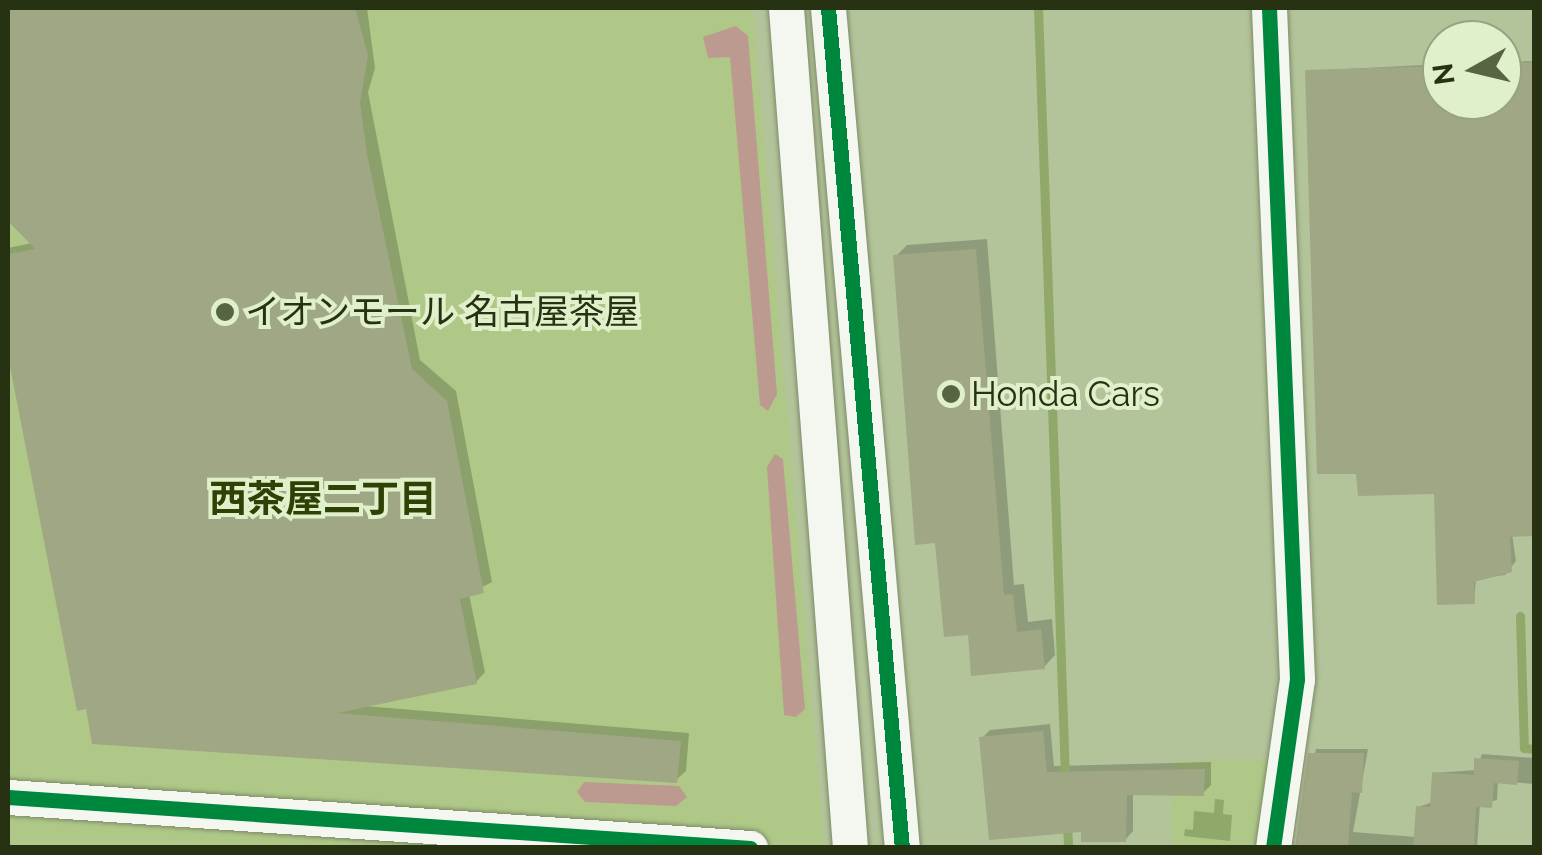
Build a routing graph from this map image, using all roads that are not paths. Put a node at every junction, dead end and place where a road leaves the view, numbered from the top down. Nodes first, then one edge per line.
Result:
1 (786, 8) edge
2 (828, 8) edge
3 (1269, 8) edge
4 (8, 797) edge
5 (750, 848) edge
6 (850, 848) edge
7 (902, 848) edge
8 (1273, 848) edge

1 - 6 street
2 - 7 street
3 - 8 street
4 - 5 street

